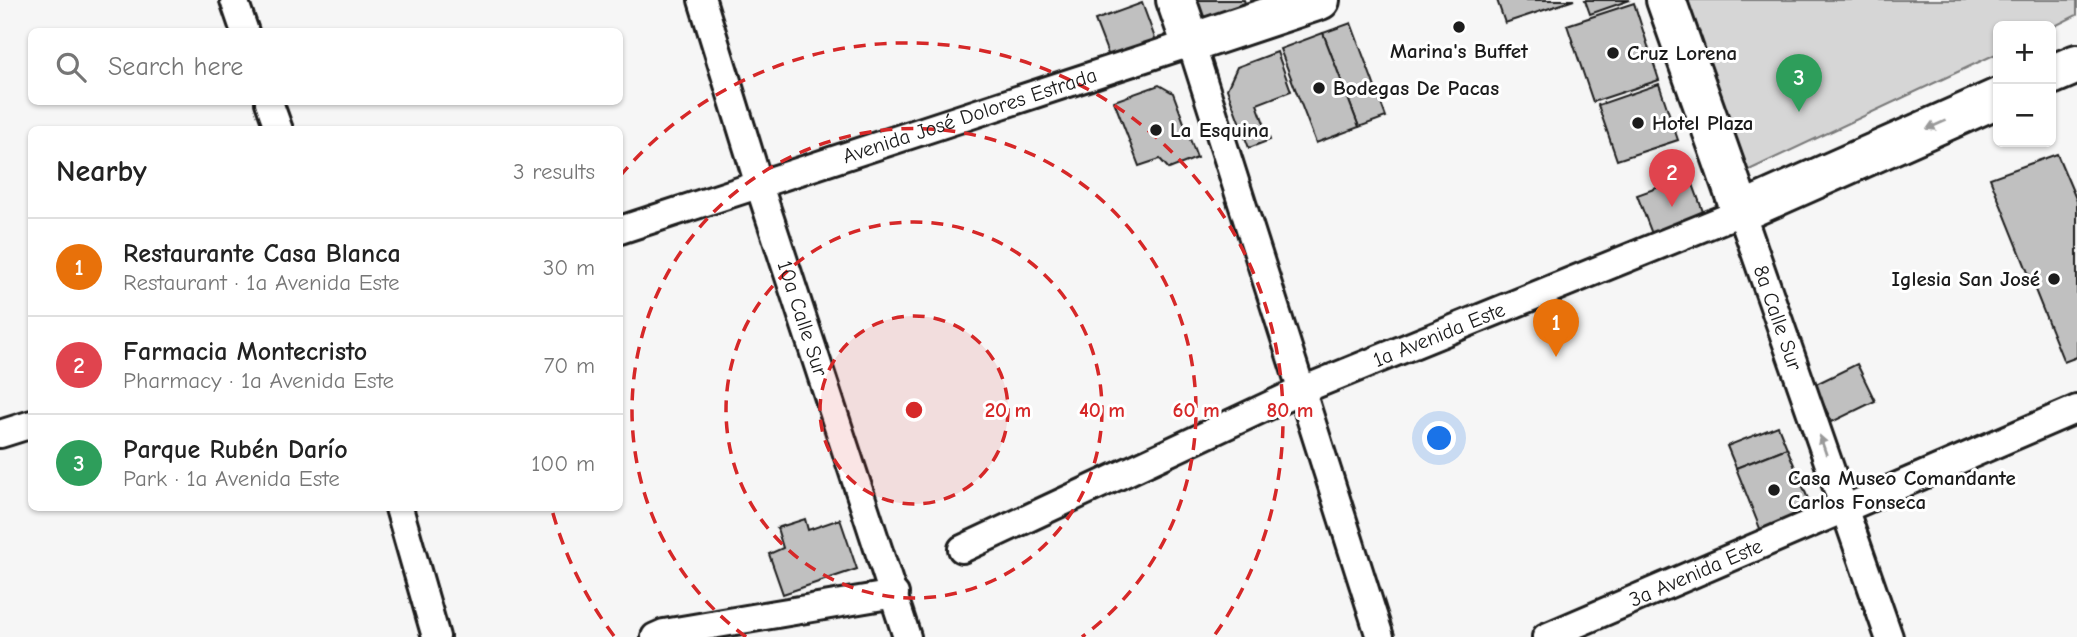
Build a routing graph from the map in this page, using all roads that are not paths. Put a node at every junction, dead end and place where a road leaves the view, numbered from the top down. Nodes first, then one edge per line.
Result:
1 (234, 0) edge
2 (702, 0) edge
3 (1176, 0) edge
4 (1320, 0) edge
5 (1666, 0) edge
6 (244, 28) edge
7 (1191, 43) junction
8 (2077, 64) edge
9 (2056, 73) edge
10 (1993, 100) edge
11 (270, 105) edge
12 (278, 126) edge
13 (759, 184) junction
14 (1741, 212) junction
15 (623, 229) edge
16 (1300, 391) junction
17 (2077, 409) edge
18 (28, 425) edge
19 (0, 435) edge
20 (1846, 510) junction
21 (400, 511) edge
22 (962, 549) dead end
23 (895, 594) junction
24 (436, 637) edge
25 (655, 637) edge
26 (908, 637) edge
27 (1380, 637) edge
28 (1545, 637) edge
29 (1889, 637) edge

1 - 6 street
2 - 13 street, 10a Calle Sur
3 - 7 street
4 - 7 street, Avenida José Dolores Estrada
5 - 14 street, 8a Calle Sur
7 - 13 street, Avenida José Dolores Estrada
7 - 16 street
8 - 9 street
10 -> 14 street, 1a Avenida Este
11 - 12 street
13 - 15 street, Avenida José Dolores Estrada
13 - 23 street, 10a Calle Sur
14 - 16 street, 1a Avenida Este
20 -> 14 street, 8a Calle Sur
16 - 22 street, 1a Avenida Este
16 - 27 street
17 - 20 street, 3a Avenida Este
18 - 19 street
20 - 28 street, 3a Avenida Este
20 - 29 street, 8a Calle Sur
21 - 24 street
23 - 25 street
23 - 26 street, 10a Calle Sur

